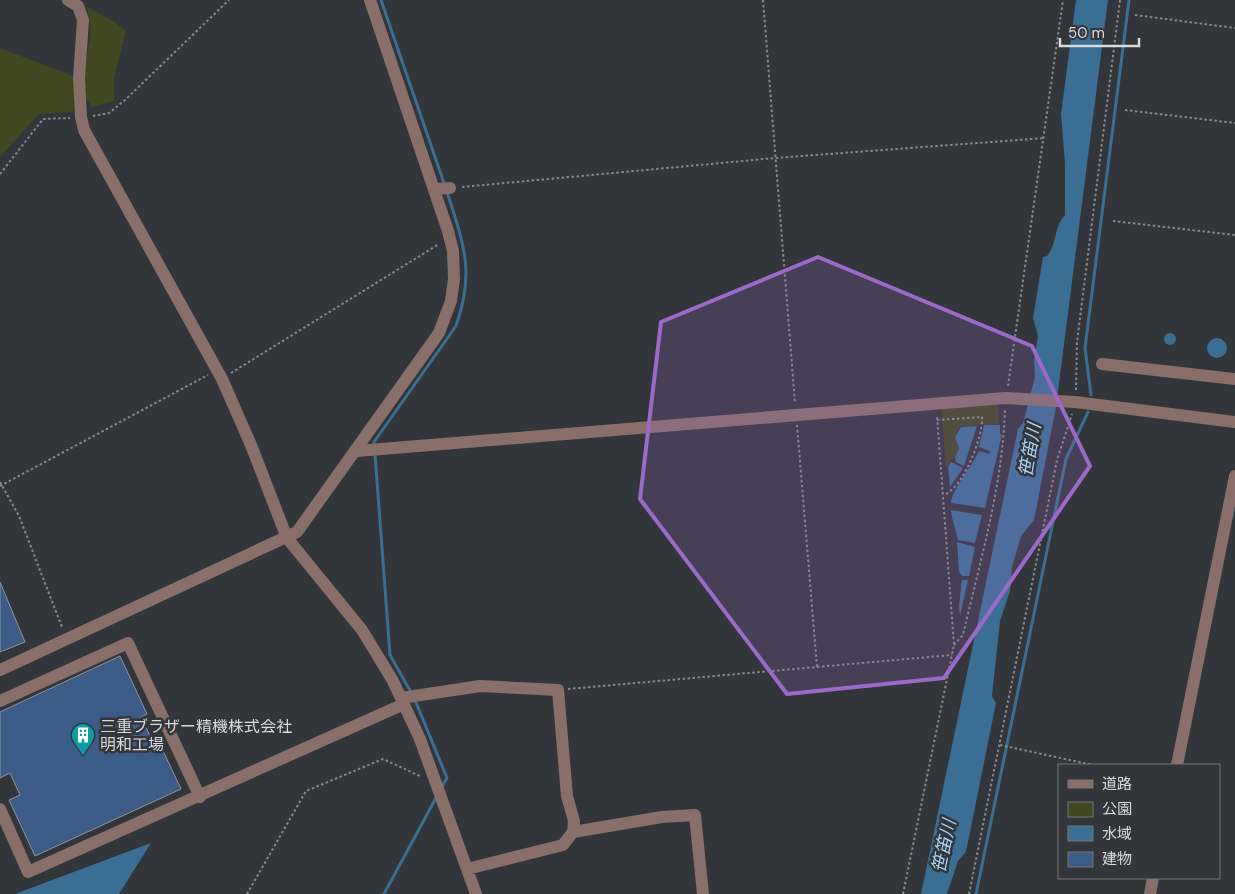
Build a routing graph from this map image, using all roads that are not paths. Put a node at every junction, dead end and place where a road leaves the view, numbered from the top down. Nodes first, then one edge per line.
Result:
1 (68, 0) edge
2 (370, 0) edge
3 (1102, 364) dead end
4 (1235, 379) edge
5 (1235, 422) edge
6 (368, 450) junction
7 (1235, 476) edge
8 (287, 538) junction
9 (0, 670) edge
10 (409, 698) junction
11 (0, 700) edge
12 (1177, 764) edge
13 (200, 796) junction
14 (0, 809) edge
15 (573, 832) junction
16 (467, 869) junction
17 (1153, 879) edge
18 (476, 894) edge
19 (703, 894) edge
20 (1150, 894) edge

1 - 8 street
2 - 6 street
3 - 4 street
5 - 6 street
6 - 8 street
7 - 12 street
8 - 9 street
8 - 10 street
10 - 13 street
10 - 15 street
10 - 16 street
11 - 13 street
13 - 14 street
15 - 16 street
15 - 19 street
16 - 18 street
17 - 20 street

